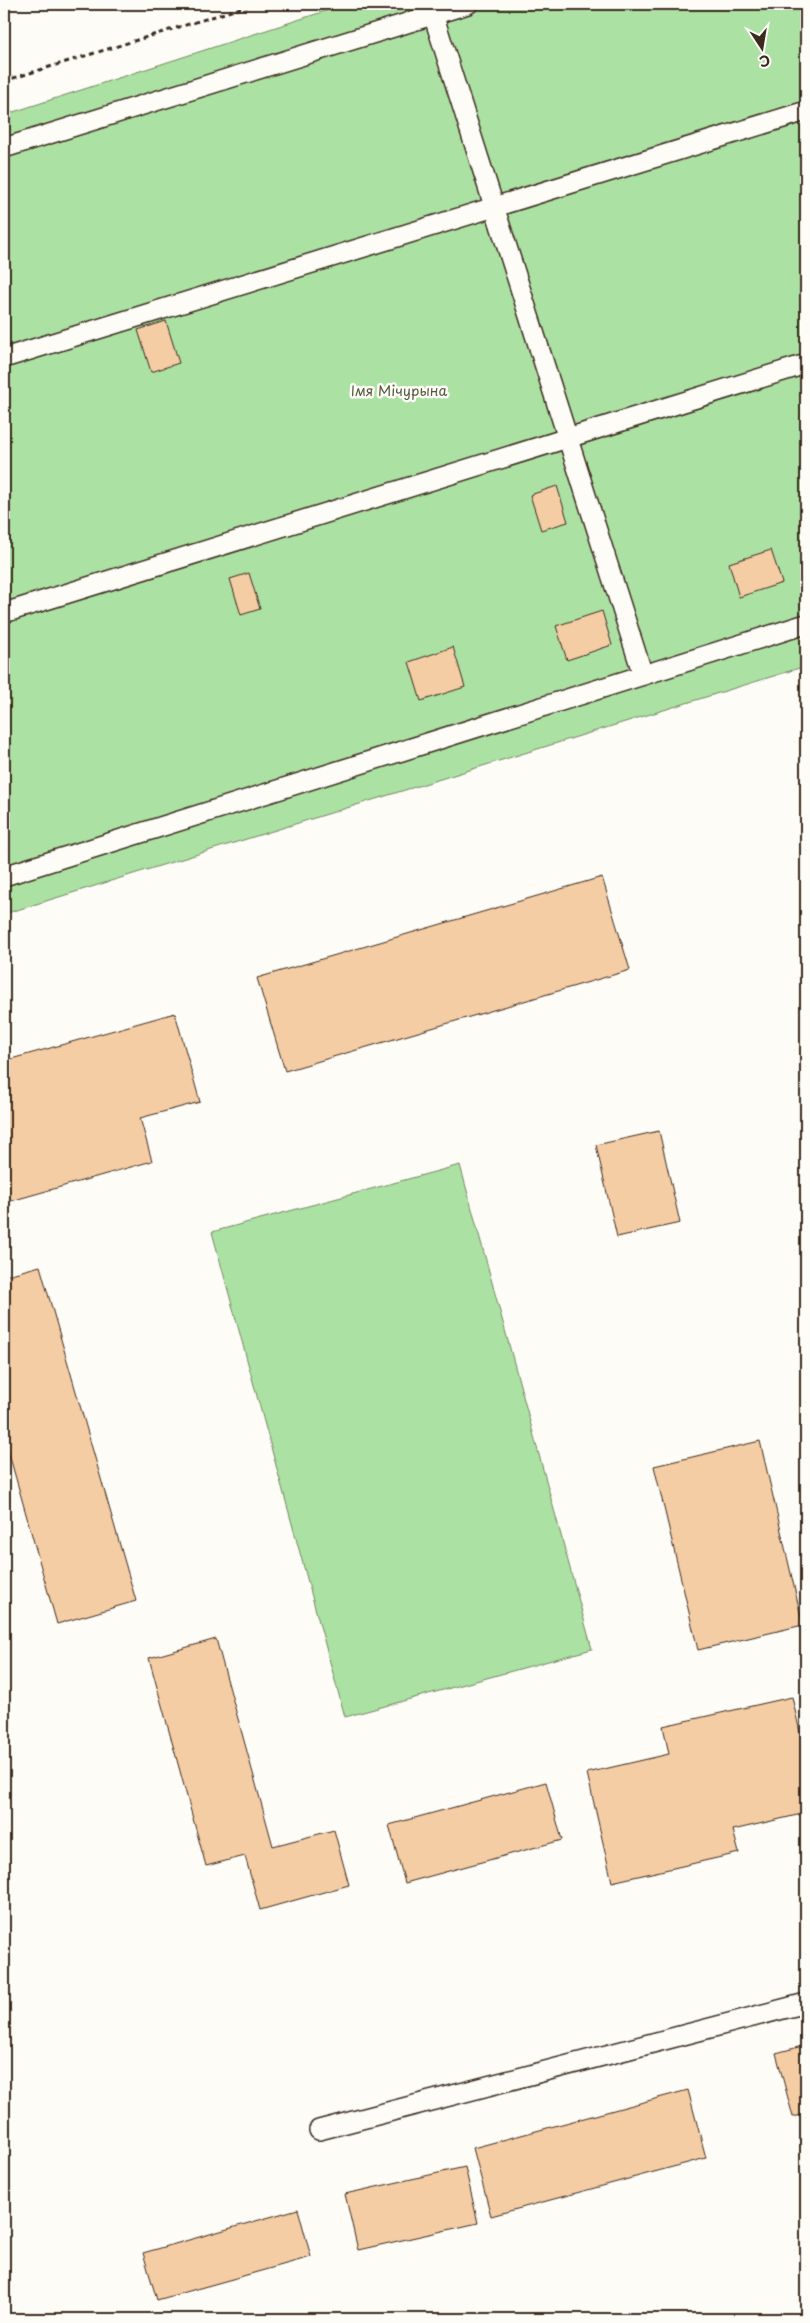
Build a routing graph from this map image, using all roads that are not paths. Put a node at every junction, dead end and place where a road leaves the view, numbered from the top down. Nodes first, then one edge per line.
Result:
1 (468, 4) edge
2 (433, 14) junction
3 (806, 112) edge
4 (4, 148) edge
5 (494, 207) junction
6 (4, 358) edge
7 (806, 364) edge
8 (568, 438) junction
9 (4, 613) edge
10 (806, 624) edge
11 (643, 675) junction
12 (4, 876) edge
13 (806, 2003) edge
14 (320, 2130) dead end

1 - 2 lane
2 - 4 lane
2 - 5 lane
3 - 5 lane
5 - 6 lane
5 - 8 lane
7 - 8 lane
8 - 9 lane
8 - 11 lane
10 - 11 lane
11 - 12 lane
13 - 14 lane

